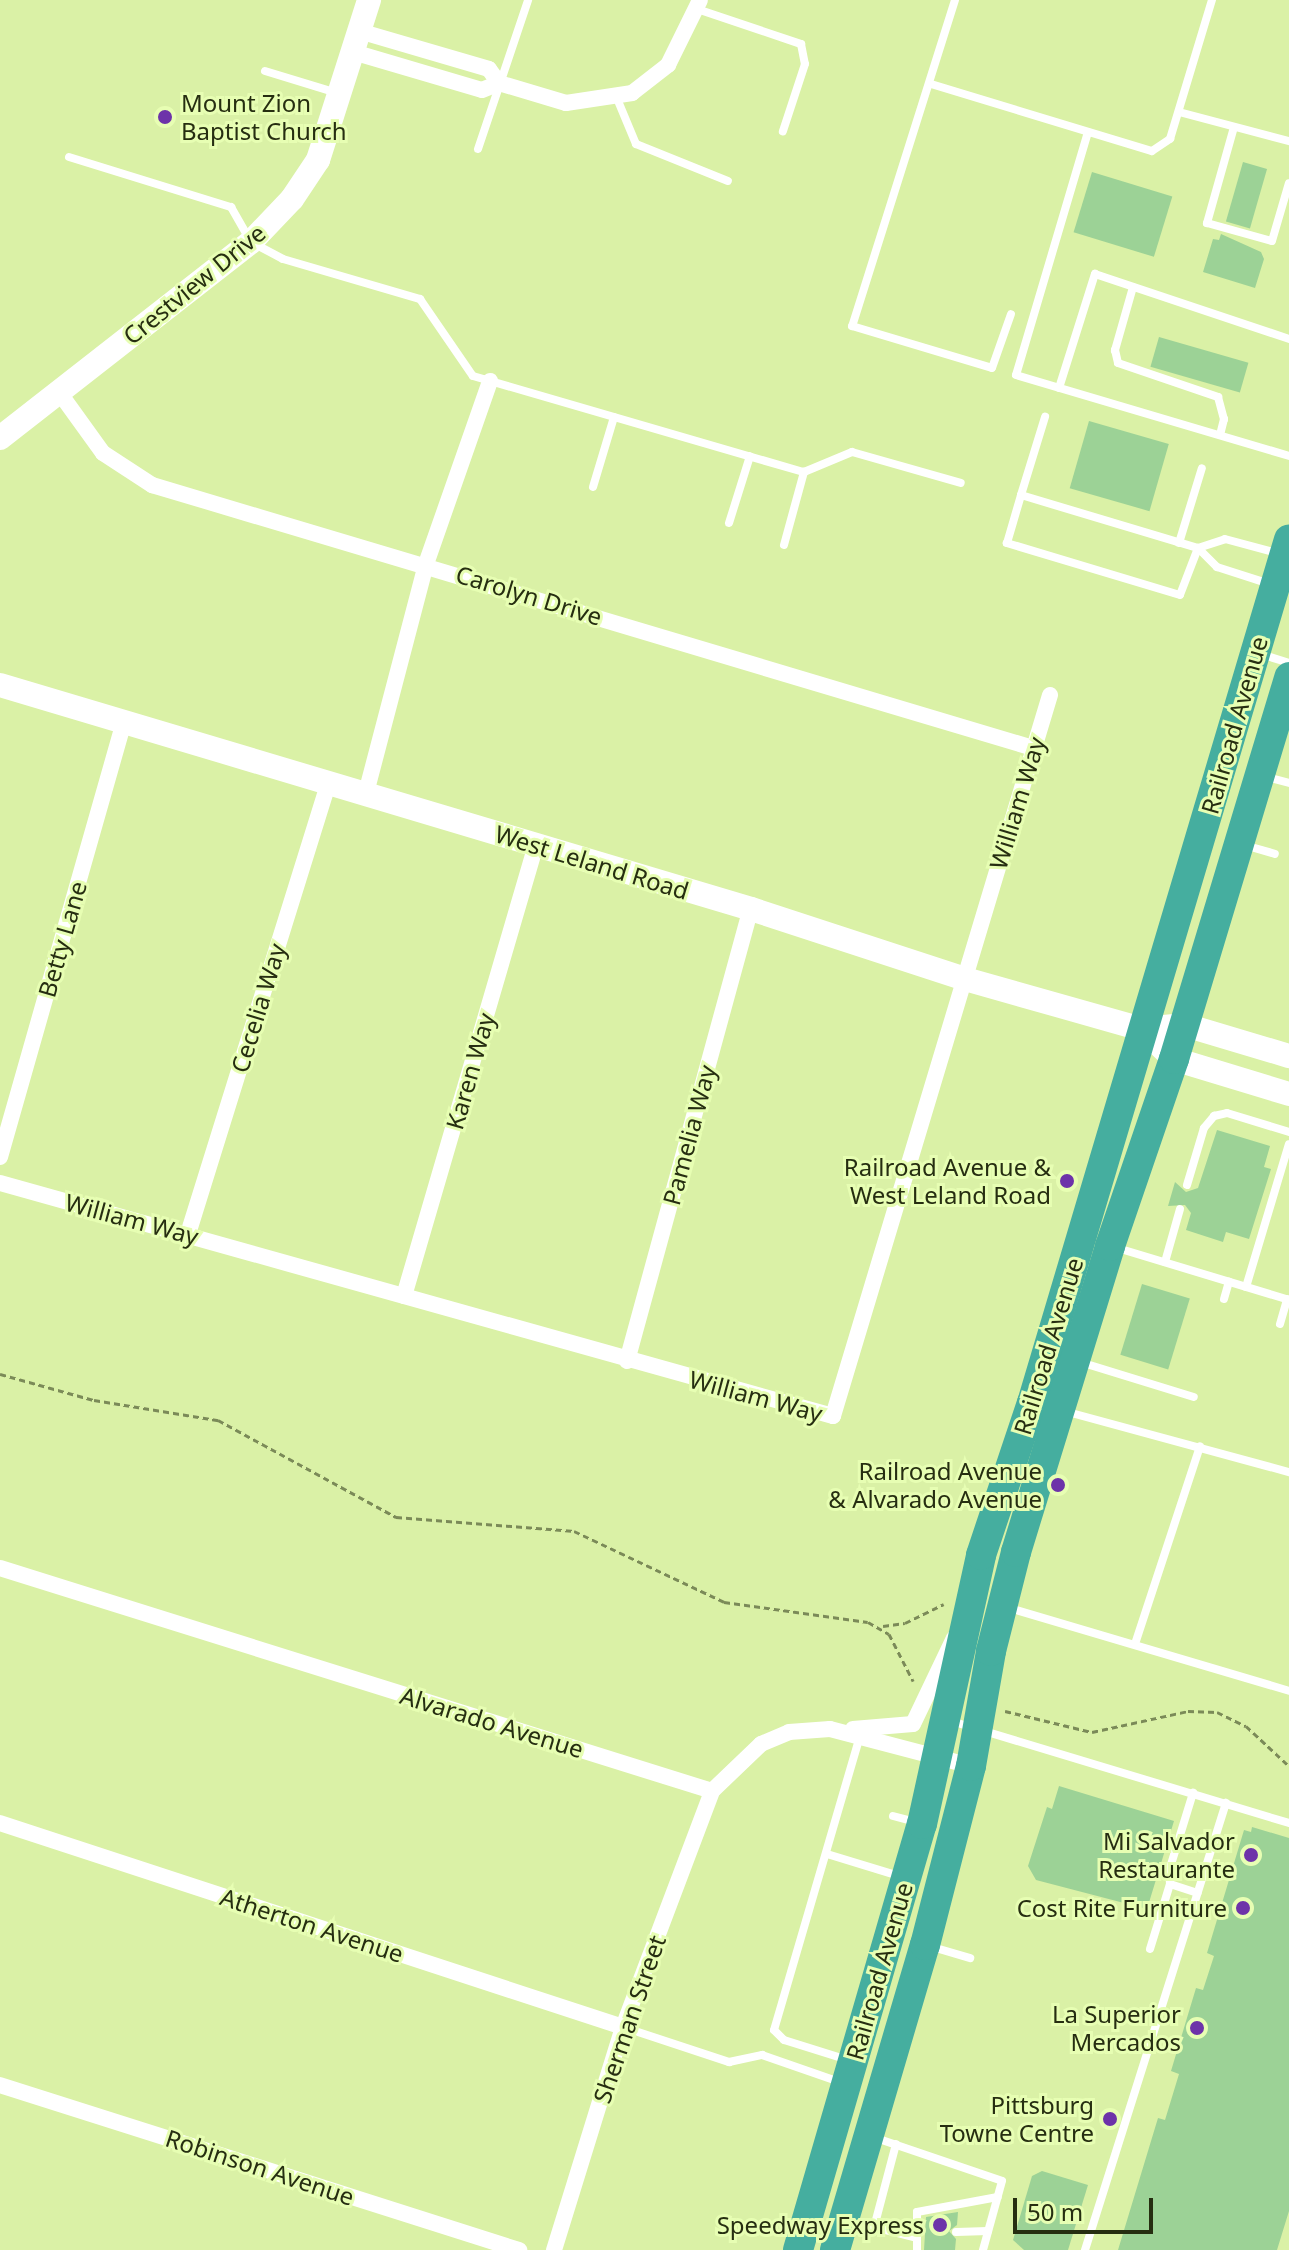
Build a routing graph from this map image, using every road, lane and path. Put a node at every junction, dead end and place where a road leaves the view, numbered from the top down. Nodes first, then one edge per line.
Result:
1 (369, 0) edge
2 (528, 0) edge
3 (955, 0) edge
4 (1212, 0) edge
5 (699, 5) edge
6 (356, 42) junction
7 (427, 51) junction
8 (265, 71) dead end
9 (422, 72) junction
10 (499, 83) junction
11 (931, 84) junction
12 (340, 94) junction
13 (616, 96) junction
14 (1179, 112) junction
15 (1234, 127) junction
16 (783, 131) dead end
17 (1088, 132) junction
18 (1289, 141) edge
19 (478, 149) dead end
20 (69, 157) dead end
21 (728, 181) dead end
22 (1289, 183) edge
23 (251, 242) junction
24 (1133, 287) junction
25 (1011, 314) dead end
26 (1289, 339) edge
27 (490, 381) junction
28 (1059, 388) junction
29 (59, 392) junction
30 (614, 417) junction
31 (1045, 417) dead end
32 (1220, 435) junction
33 (0, 438) edge
34 (750, 456) junction
35 (1289, 456) edge
36 (1202, 468) dead end
37 (804, 472) junction
38 (961, 483) dead end
39 (593, 487) dead end
40 (1021, 495) junction
41 (729, 523) dead end
42 (1179, 543) junction
43 (784, 545) dead end
44 (1287, 547) edge
45 (1198, 548) junction
46 (426, 564) junction
47 (1275, 586) junction
48 (1255, 653) junction
49 (1289, 663) edge
50 (1289, 677) edge
51 (0, 685) edge
52 (1050, 695) dead end
53 (124, 722) junction
54 (1033, 748) junction
55 (1242, 769) junction
56 (329, 782) junction
57 (1289, 783) edge
58 (366, 793) junction
59 (1240, 844) junction
60 (536, 845) junction
61 (1275, 854) dead end
62 (751, 909) junction
63 (965, 979) junction
64 (1185, 1025) junction
65 (1142, 1029) junction
66 (1289, 1056) edge
67 (1174, 1059) junction
68 (1289, 1094) edge
69 (1289, 1132) edge
70 (1289, 1144) edge
71 (0, 1157) edge
72 (0, 1183) edge
73 (1187, 1185) dead end
74 (1180, 1209) dead end
75 (188, 1234) junction
76 (1110, 1246) junction
77 (1165, 1262) junction
78 (1229, 1282) junction
79 (1246, 1287) junction
80 (404, 1296) junction
81 (1224, 1299) dead end
82 (1288, 1300) edge
83 (1280, 1324) dead end
84 (1075, 1360) junction
85 (627, 1361) junction
86 (0, 1374) edge
87 (1194, 1397) dead end
88 (1045, 1406) junction
89 (1200, 1446) junction
90 (1289, 1472) edge
91 (0, 1568) edge
92 (1002, 1606) junction
93 (955, 1612) junction
94 (879, 1625) junction
95 (1135, 1644) junction
96 (1289, 1691) edge
97 (935, 1712) junction
98 (979, 1721) junction
99 (830, 1729) junction
100 (860, 1736) junction
101 (937, 1758) junction
102 (971, 1766) junction
103 (1289, 1766) edge
104 (712, 1791) junction
105 (1193, 1793) junction
106 (1226, 1803) junction
107 (893, 1816) dead end
108 (0, 1823) edge
109 (1289, 1823) edge
110 (922, 1824) junction
111 (827, 1854) junction
112 (906, 1878) junction
113 (1170, 1884) junction
114 (1198, 1893) junction
115 (925, 1945) junction
116 (1150, 1949) dead end
117 (970, 1958) dead end
118 (623, 2027) junction
119 (850, 2073) junction
120 (0, 2085) edge
121 (882, 2140) junction
122 (998, 2197) junction
123 (988, 2231) junction
124 (956, 2232) dead end
125 (919, 2234) junction
126 (519, 2250) edge
127 (554, 2250) edge
128 (798, 2250) edge
129 (835, 2250) edge
130 (917, 2250) edge
131 (983, 2250) edge
132 (1085, 2250) edge

1 - 6 main road, Crestview Drive
2 - 10 lane
3 - 11 lane
4 - 14 lane
5 - 13 street
5 - 16 lane
6 - 7 street
6 - 9 street
6 - 12 main road, Crestview Drive
7 - 9 lane
7 - 10 street
8 - 12 lane
9 - 10 street
10 - 13 street
10 - 19 lane
11 - 17 lane
11 - 25 lane
12 - 23 main road, Crestview Drive
13 - 21 lane
14 - 15 lane
14 - 17 lane
15 - 18 lane
15 - 22 lane
17 - 28 lane
20 - 23 lane
23 - 27 lane
23 - 29 main road, Crestview Drive
24 - 26 lane
24 - 28 lane
24 - 32 lane
27 - 30 lane
27 - 46 street
28 - 32 lane
29 - 33 main road, Crestview Drive
29 - 46 street, Carolyn Drive
30 - 34 lane
30 - 39 lane
31 - 40 lane
32 - 35 lane
34 - 37 lane
34 - 41 lane
36 - 42 lane
37 - 38 lane
37 - 43 lane
40 - 42 lane
40 - 45 lane
42 - 45 lane
44 - 45 lane
44 - 47 highway, Railroad Avenue
45 - 47 lane
46 - 54 street, Carolyn Drive
46 - 58 street
47 - 48 highway, Railroad Avenue
48 - 49 lane
48 - 55 highway, Railroad Avenue
50 - 55 highway, Railroad Avenue
51 - 53 main road, West Leland Road
52 - 54 street, William Way
53 - 56 main road, West Leland Road
53 - 71 street, Betty Lane
54 - 63 street, William Way
55 - 57 lane
55 - 59 highway, Railroad Avenue
55 - 65 highway, Railroad Avenue
56 - 58 main road, West Leland Road
56 - 75 street, Cecelia Way
58 - 60 main road, West Leland Road
59 - 61 lane
59 - 64 highway, Railroad Avenue
60 - 62 main road, West Leland Road
60 - 80 street, Karen Way
62 - 63 main road, West Leland Road
62 - 85 street, Pamelia Way
63 - 65 main road, West Leland Road
63 - 85 street, William Way
64 - 65 main road, West Leland Road
64 - 66 main road
64 - 67 highway, Railroad Avenue
65 - 67 main road
65 - 88 highway, Railroad Avenue
67 - 68 main road
67 - 76 highway, Railroad Avenue
69 - 73 lane
70 - 79 lane
72 - 75 street, William Way
74 - 77 lane
75 - 80 street, William Way
76 - 77 lane
76 - 84 highway, Railroad Avenue
77 - 78 lane
78 - 79 lane
78 - 81 lane
79 - 82 lane
80 - 85 street, William Way
82 - 83 lane
84 - 87 lane
84 - 88 highway, Railroad Avenue
86 - 94 path
88 - 89 lane
88 - 92 highway, Railroad Avenue
88 - 93 highway, Railroad Avenue
89 - 90 lane
89 - 95 lane
91 - 104 street, Alvarado Avenue
92 - 95 lane
92 - 98 highway, Railroad Avenue
93 - 94 path
93 - 97 highway, Railroad Avenue
94 - 97 path
95 - 96 lane
97 - 98 lane
97 - 99 street
97 - 101 highway, Railroad Avenue
98 - 102 highway, Railroad Avenue
98 - 103 path
98 - 105 lane
99 - 100 street
99 - 104 street
100 - 101 street
100 - 111 lane
101 - 102 street
101 - 110 highway, Railroad Avenue
102 - 115 highway, Railroad Avenue
104 - 118 street, Sherman Street
105 - 106 lane
105 - 113 lane
106 - 109 lane
106 - 114 lane
107 - 110 lane
108 - 118 street, Atherton Avenue
110 - 112 highway, Railroad Avenue
111 - 112 lane
111 - 119 lane
112 - 119 highway, Railroad Avenue
113 - 114 lane
113 - 116 lane
114 - 132 lane
115 - 117 lane
115 - 121 highway, Railroad Avenue
118 - 119 lane
118 - 127 street, Sherman Street
119 - 128 highway, Railroad Avenue
120 - 126 street, Robinson Avenue
121 - 122 lane
121 - 125 lane
121 - 129 highway, Railroad Avenue
122 - 123 lane
122 - 125 lane
123 - 124 lane
123 - 131 lane
125 - 130 lane

